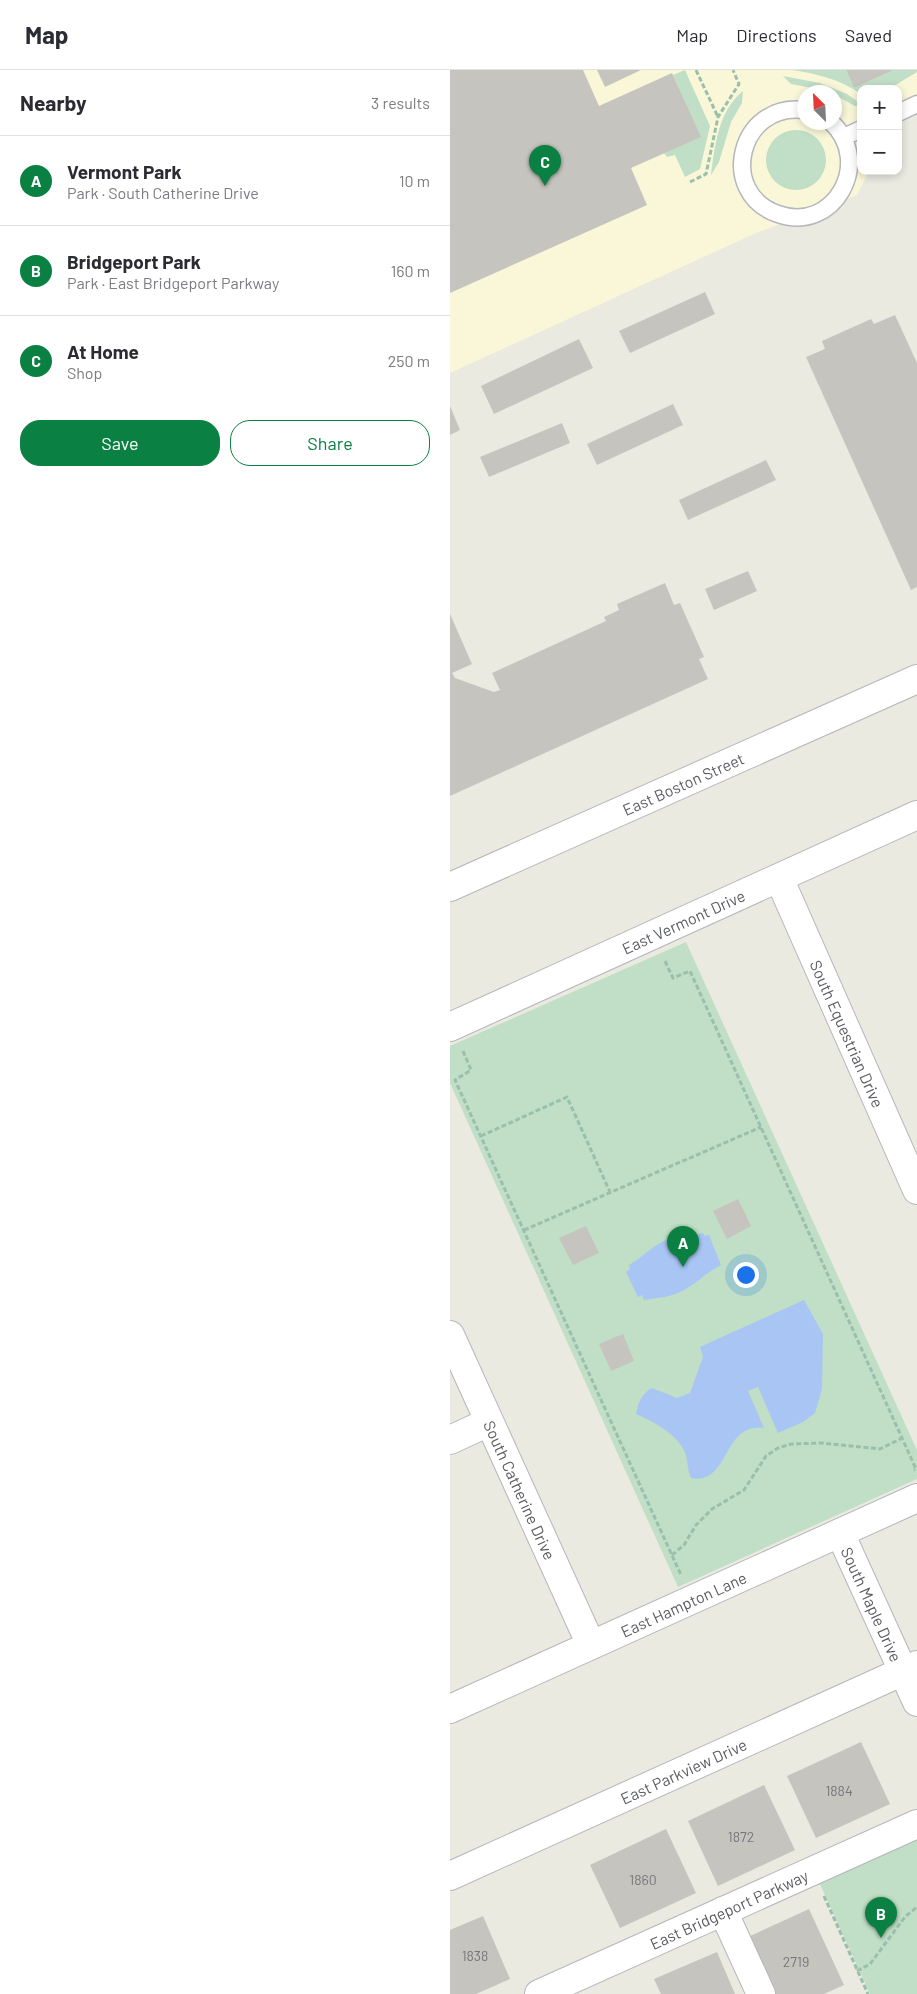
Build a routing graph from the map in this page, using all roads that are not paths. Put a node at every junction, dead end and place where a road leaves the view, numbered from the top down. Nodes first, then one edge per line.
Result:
1 (917, 104) edge
2 (797, 110) edge
3 (902, 111) edge
4 (838, 130) edge
5 (859, 130) edge
6 (844, 137) junction
7 (917, 679) edge
8 (917, 815) edge
9 (779, 878) junction
10 (450, 887) edge
11 (456, 1039) edge
12 (917, 1190) edge
13 (450, 1335) edge
14 (489, 1422) junction
15 (450, 1440) edge
16 (917, 1498) edge
17 (840, 1532) junction
18 (591, 1645) junction
19 (910, 1668) edge
20 (917, 1702) edge
21 (450, 1709) edge
22 (917, 1824) edge
23 (450, 1876) edge
24 (724, 1911) junction
25 (541, 1994) edge
26 (761, 1994) edge

1 - 3 lane
2 - 6 lane
4 - 6 lane
5 - 6 lane
7 - 10 street, East Boston Street
8 - 9 street, East Vermont Drive
9 - 11 street, East Vermont Drive
9 - 12 street, South Equestrian Drive
13 - 14 street, South Catherine Drive
14 - 15 street
14 - 18 street, South Catherine Drive
16 - 17 street, East Hampton Lane
17 - 18 street, East Hampton Lane
17 - 19 street, South Maple Drive
18 - 21 street, East Hampton Lane
19 - 20 street, South Maple Drive
19 - 23 street, East Parkview Drive
22 - 24 street, East Bridgeport Parkway
24 - 25 street, East Bridgeport Parkway
24 - 26 street

